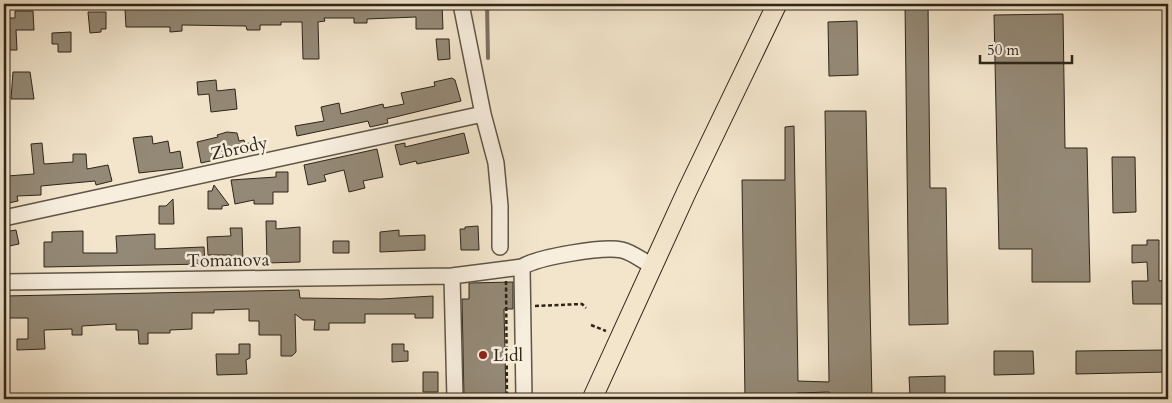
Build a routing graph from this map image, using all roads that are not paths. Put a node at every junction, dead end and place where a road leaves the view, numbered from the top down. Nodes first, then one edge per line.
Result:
1 (461, 4) edge
2 (777, 4) edge
3 (483, 114) junction
4 (4, 218) edge
5 (500, 246) dead end
6 (653, 266) junction
7 (522, 267) junction
8 (452, 276) junction
9 (4, 282) edge
10 (455, 399) edge
11 (524, 399) edge
12 (592, 399) edge

1 - 3 street
2 - 6 main road
3 - 4 street, Zbrody
3 - 5 street
6 - 7 street, Tomanova
6 - 12 main road
7 - 8 street, Tomanova
7 - 11 street
8 - 9 street, Tomanova
8 - 10 street

